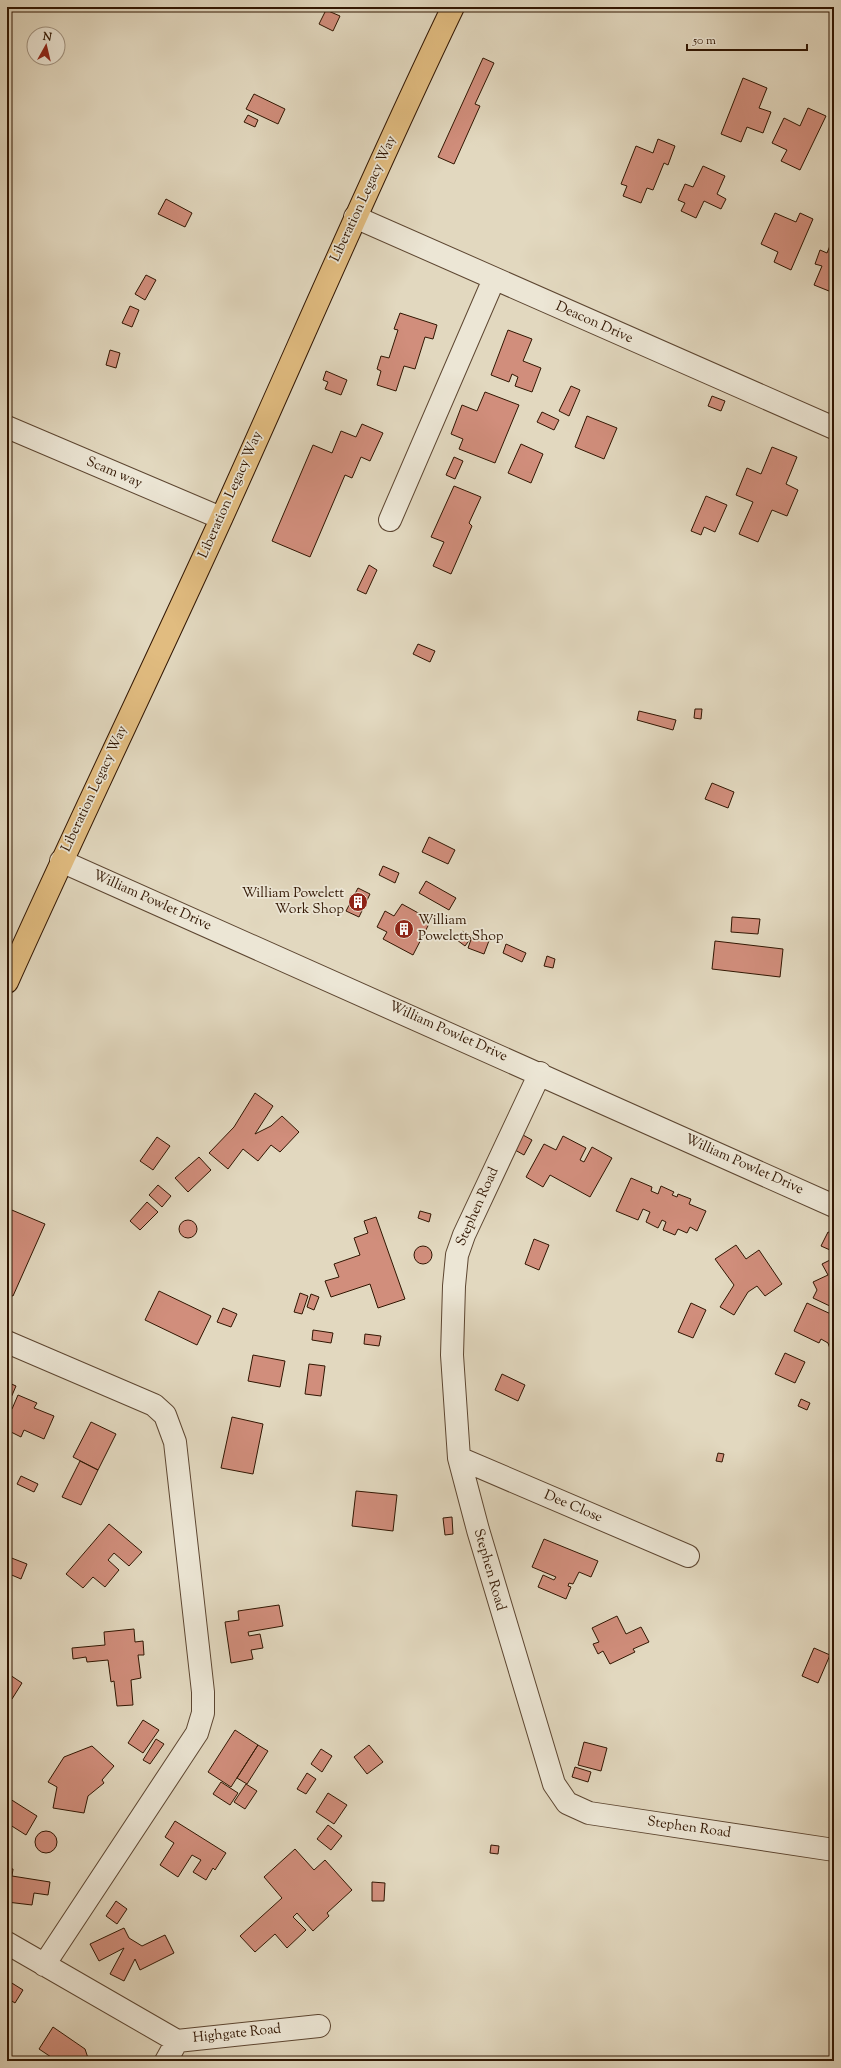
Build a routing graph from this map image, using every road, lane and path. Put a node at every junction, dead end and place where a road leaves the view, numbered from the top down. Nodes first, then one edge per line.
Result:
1 (453, 7) edge
2 (355, 217) junction
3 (494, 279) junction
4 (7, 427) edge
5 (834, 428) edge
6 (221, 518) junction
7 (390, 520) dead end
8 (61, 861) junction
9 (7, 982) edge
10 (540, 1073) junction
11 (834, 1206) edge
12 (7, 1342) edge
13 (459, 1458) junction
14 (688, 1556) dead end
15 (834, 1850) edge
16 (7, 1943) edge
17 (44, 1964) junction
18 (319, 2026) dead end
19 (177, 2041) junction
20 (166, 2061) edge

1 - 2 main road, Liberation Legacy Way
2 - 3 street, Deacon Drive
2 - 6 main road, Liberation Legacy Way
3 - 5 street, Deacon Drive
3 - 7 street
4 - 6 street, Scam way
6 - 8 main road, Liberation Legacy Way
8 - 9 main road, Liberation Legacy Way
8 - 10 street, William Powlet Drive
10 - 11 street, William Powlet Drive
10 - 13 street, Stephen Road
12 - 17 street
13 - 14 street, Dee Close
13 - 15 street, Stephen Road
16 - 17 street
17 - 19 street
18 - 19 street, Highgate Road
19 - 20 street, Highgate Road

